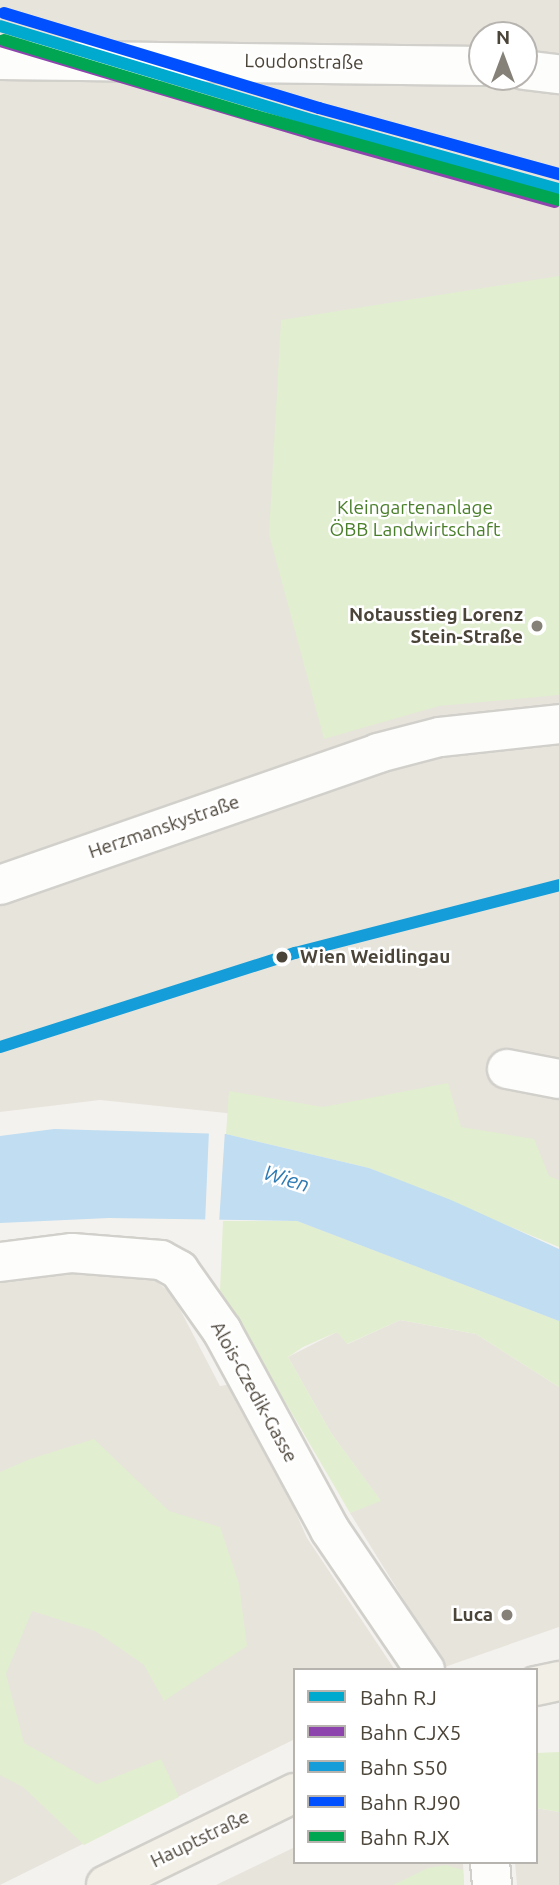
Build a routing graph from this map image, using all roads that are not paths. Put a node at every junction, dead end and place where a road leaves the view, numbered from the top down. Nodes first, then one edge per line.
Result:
1 (0, 60) edge
2 (468, 66) edge
3 (538, 72) edge
4 (559, 74) edge
5 (559, 724) edge
6 (0, 885) edge
7 (507, 1069) dead end
8 (559, 1079) edge
9 (0, 1262) edge
10 (424, 1668) edge
11 (559, 1681) edge
12 (538, 1686) edge
13 (293, 1794) edge
14 (490, 1864) edge
15 (106, 1885) edge
16 (492, 1885) edge

1 - 2 street, Loudonstraße
3 - 4 street
5 - 6 street, Herzmanskystraße
7 - 8 street
9 - 10 street, Alois-Czedik-Gasse
11 - 12 main road
13 - 15 main road, Hauptstraße
14 - 16 street

